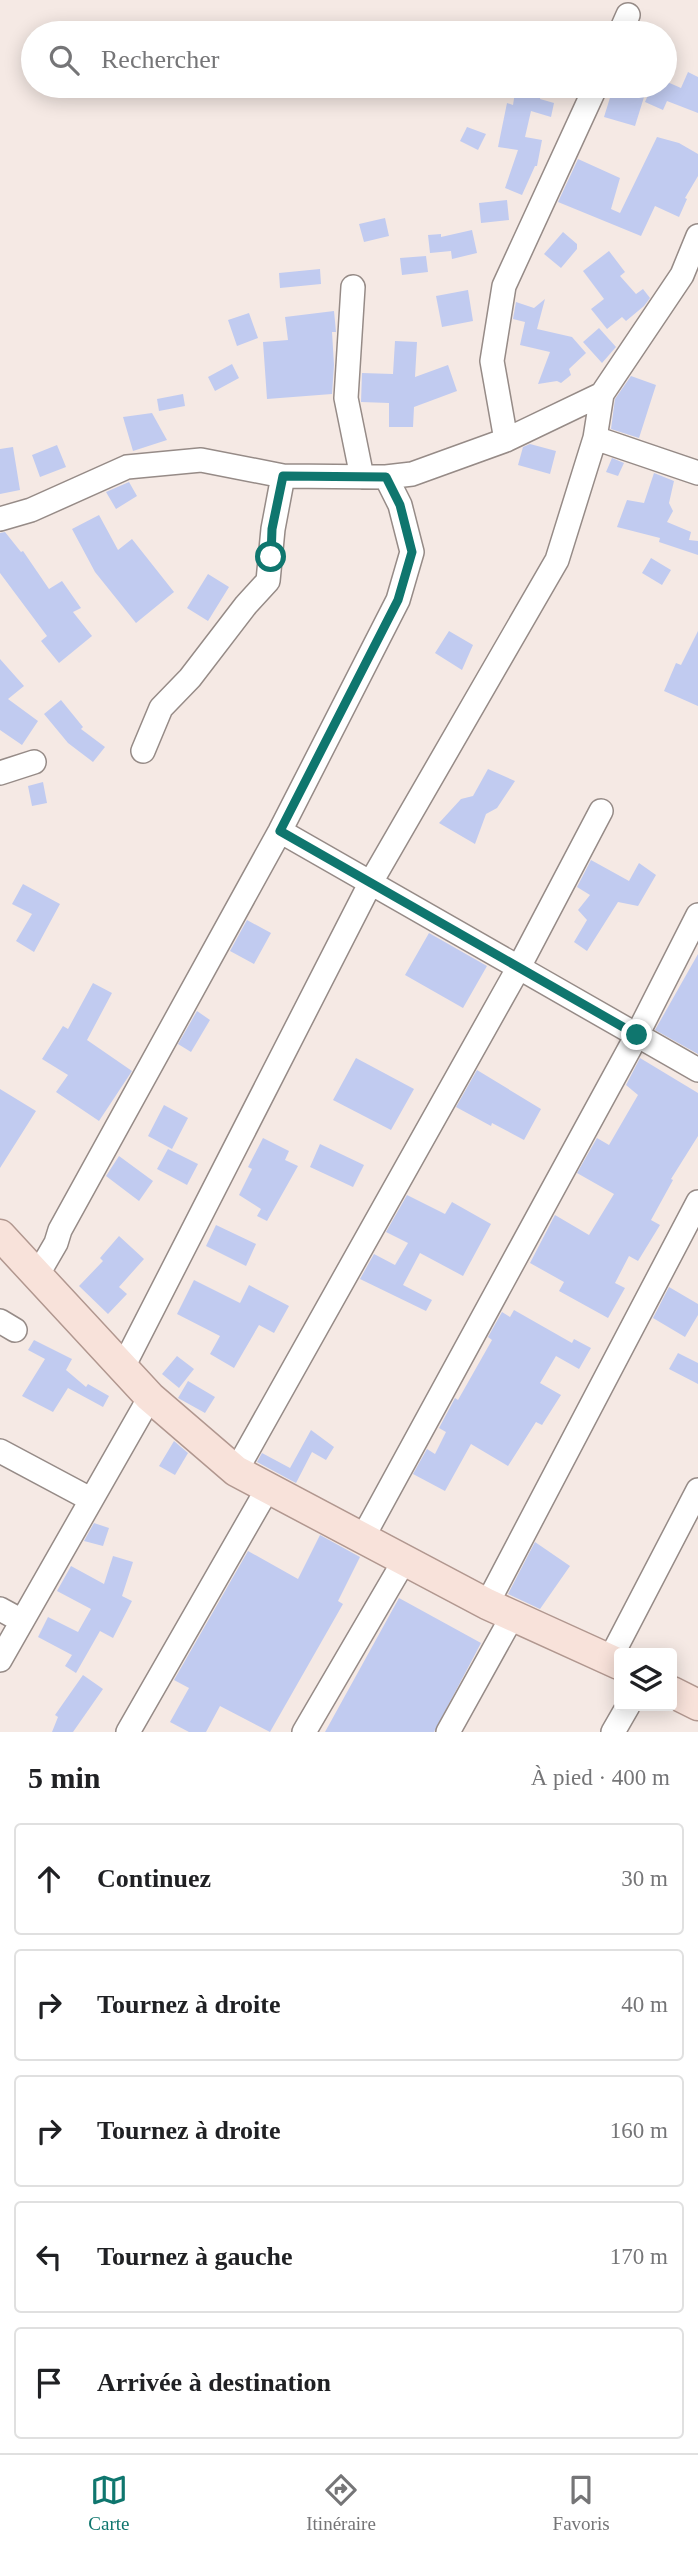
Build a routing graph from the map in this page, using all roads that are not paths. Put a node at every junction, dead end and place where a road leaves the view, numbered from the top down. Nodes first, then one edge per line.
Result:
1 (591, 98) edge
2 (698, 236) edge
3 (690, 277) edge
4 (353, 287) dead end
5 (603, 394) junction
6 (596, 438) junction
7 (506, 440) junction
8 (698, 473) edge
9 (283, 476) junction
10 (362, 477) junction
11 (386, 477) junction
12 (0, 519) edge
13 (143, 751) dead end
14 (34, 762) dead end
15 (0, 773) edge
16 (601, 811) dead end
17 (280, 831) junction
18 (371, 882) junction
19 (698, 915) edge
20 (519, 967) junction
21 (637, 1035) junction
22 (698, 1070) edge
23 (698, 1202) edge
24 (0, 1235) edge
25 (38, 1274) junction
26 (122, 1369) junction
27 (150, 1397) junction
28 (0, 1451) edge
29 (236, 1471) junction
30 (268, 1488) junction
31 (698, 1490) edge
32 (90, 1499) junction
33 (362, 1539) junction
34 (404, 1561) junction
35 (0, 1609) edge
36 (500, 1610) junction
37 (22, 1621) junction
38 (621, 1648) edge
39 (0, 1660) edge
40 (614, 1661) edge
41 (677, 1695) edge
42 (698, 1706) edge
43 (625, 1711) edge
44 (128, 1732) edge
45 (304, 1732) edge
46 (448, 1732) edge
47 (613, 1732) edge

1 - 7 street
2 - 3 street
3 - 5 street
4 - 10 street
5 - 6 street
5 - 7 street
6 - 8 street
6 - 18 street
7 - 11 street
9 - 10 street
9 - 12 street
9 - 13 street
10 - 11 street
11 - 17 street
14 - 15 street
16 - 20 street
17 - 18 street
17 - 25 street
18 - 20 street
18 - 26 street
19 - 21 street
20 - 21 street
20 - 29 street
21 - 22 street
21 - 33 street
23 - 36 street
24 - 25 main road
25 - 26 main road
26 - 27 main road
27 - 29 main road
27 - 32 street
28 - 32 street
29 - 30 main road
30 - 33 main road
30 - 44 street
31 - 38 street
32 - 37 street
33 - 34 main road
34 - 36 main road
34 - 45 street
35 - 37 street
36 - 40 main road
36 - 46 street
37 - 39 street
41 - 42 main road
43 - 47 street

